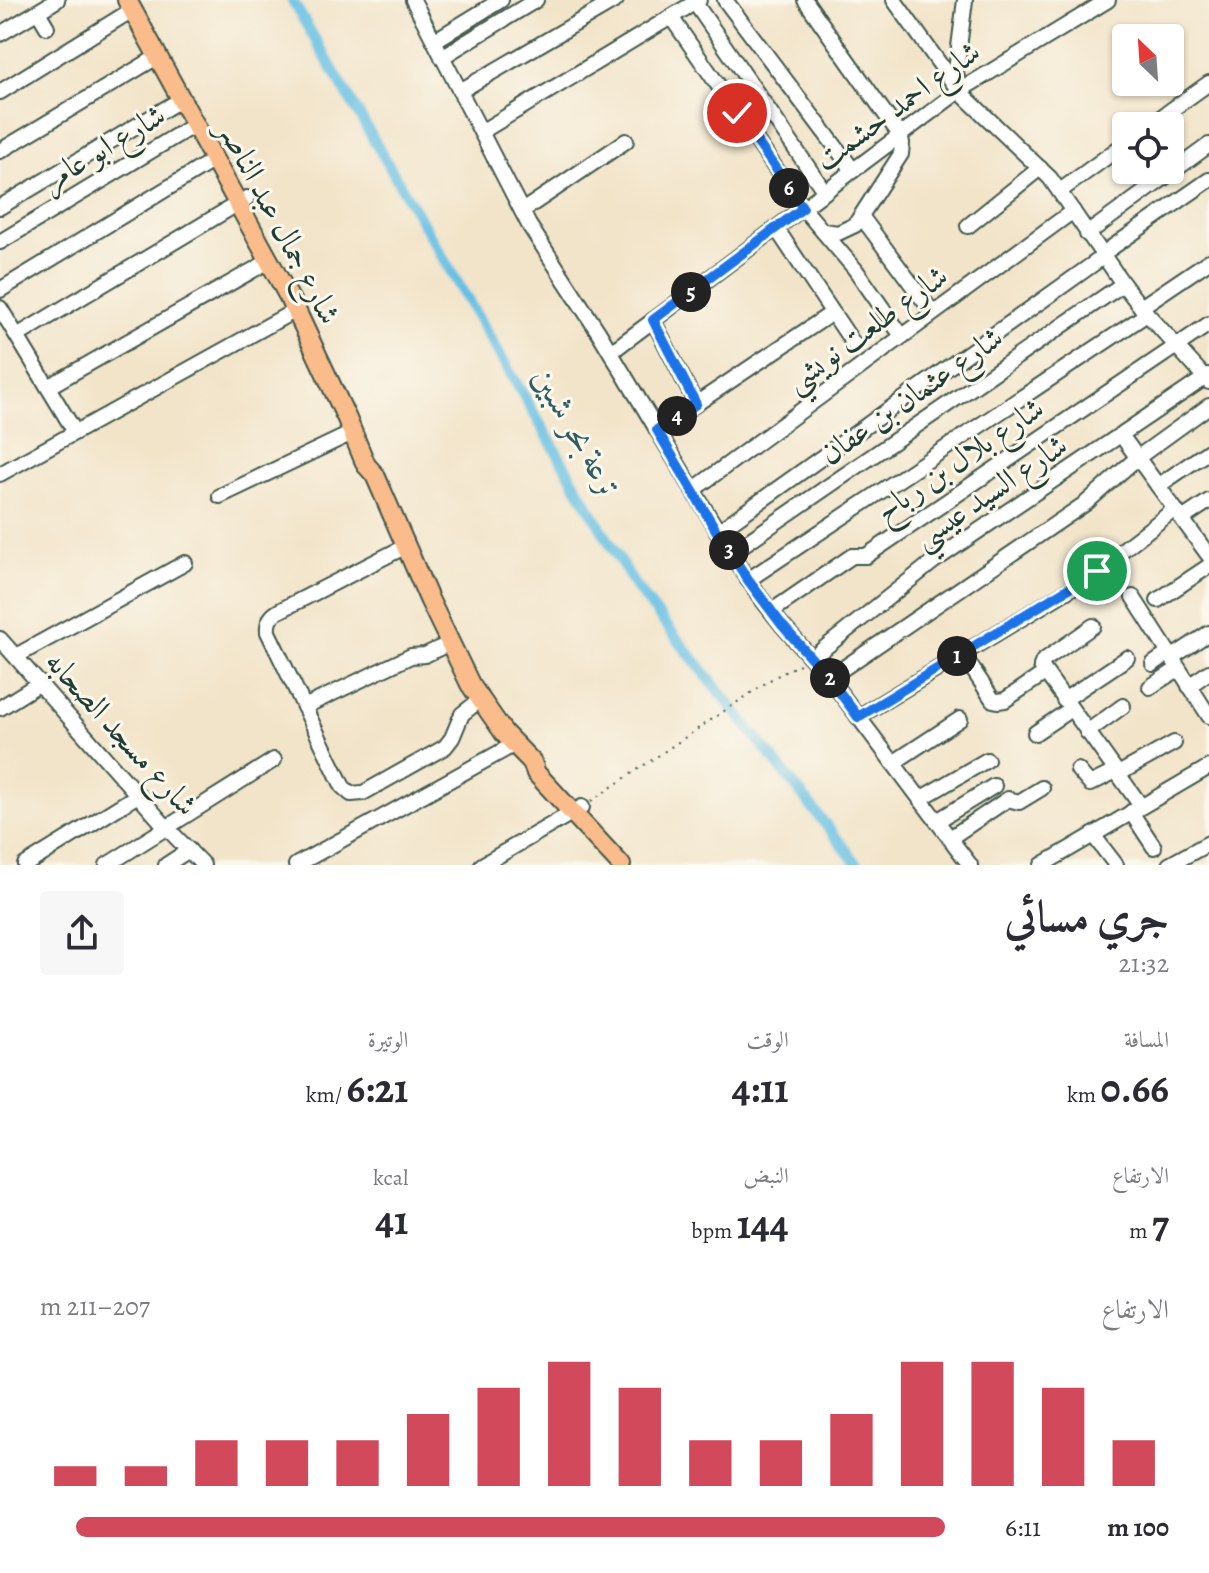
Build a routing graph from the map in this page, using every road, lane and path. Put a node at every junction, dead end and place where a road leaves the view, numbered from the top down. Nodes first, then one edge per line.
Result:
1 (57, 0) edge
2 (413, 0) edge
3 (501, 0) edge
4 (536, 0) edge
5 (616, 0) edge
6 (725, 0) edge
7 (894, 0) edge
8 (965, 0) edge
9 (1108, 0) edge
10 (697, 1) edge
11 (806, 1) edge
12 (132, 3) edge
13 (38, 12) junction
14 (671, 17) junction
15 (47, 27) dead end
16 (0, 34) edge
17 (434, 41) junction
18 (157, 57) junction
19 (442, 57) junction
20 (1209, 83) edge
21 (460, 91) junction
22 (959, 91) junction
23 (0, 92) edge
24 (180, 100) junction
25 (1169, 112) edge
26 (194, 125) junction
27 (481, 132) junction
28 (900, 135) junction
29 (626, 141) dead end
30 (1209, 145) edge
31 (0, 151) edge
32 (1112, 153) edge
33 (214, 160) junction
34 (1040, 168) junction
35 (853, 170) junction
36 (1209, 180) edge
37 (1060, 191) junction
38 (825, 192) junction
39 (243, 201) junction
40 (0, 207) edge
41 (803, 208) junction
42 (522, 211) junction
43 (1073, 211) junction
44 (861, 216) junction
45 (968, 226) dead end
46 (776, 228) junction
47 (823, 231) junction
48 (1087, 234) junction
49 (0, 242) edge
50 (1102, 256) junction
51 (269, 261) junction
52 (1209, 261) edge
53 (1123, 284) junction
54 (0, 290) edge
55 (0, 308) edge
56 (296, 310) junction
57 (1144, 310) junction
58 (832, 313) junction
59 (933, 313) junction
60 (653, 320) junction
61 (1209, 324) edge
62 (17, 336) junction
63 (902, 336) junction
64 (855, 346) dead end
65 (1176, 346) junction
66 (611, 352) junction
67 (1208, 378) edge
68 (48, 387) junction
69 (696, 404) junction
70 (1209, 406) edge
71 (657, 430) junction
72 (75, 432) junction
73 (352, 433) junction
74 (1121, 435) junction
75 (1209, 451) edge
76 (1137, 458) junction
77 (0, 474) edge
78 (375, 475) junction
79 (1158, 486) junction
80 (693, 490) junction
81 (220, 496) dead end
82 (1209, 501) edge
83 (1178, 514) junction
84 (717, 532) junction
85 (1204, 539) edge
86 (406, 546) junction
87 (731, 553) junction
88 (1209, 556) edge
89 (185, 563) dead end
90 (1209, 566) edge
91 (748, 580) junction
92 (1133, 597) dead end
93 (1158, 600) dead end
94 (772, 611) junction
95 (1093, 626) dead end
96 (1209, 633) edge
97 (450, 643) junction
98 (6, 649) edge
99 (962, 653) junction
100 (812, 658) junction
101 (1127, 658) dead end
102 (1173, 660) junction
103 (1153, 664) dead end
104 (1209, 672) edge
105 (1045, 673) junction
106 (829, 678) junction
107 (40, 683) junction
108 (1189, 686) junction
109 (1150, 687) dead end
110 (480, 700) junction
111 (1068, 704) junction
112 (1123, 706) dead end
113 (304, 707) junction
114 (0, 708) edge
115 (1209, 716) edge
116 (858, 717) junction
117 (960, 719) dead end
118 (1087, 732) junction
119 (1035, 733) dead end
120 (1174, 743) dead end
121 (515, 744) junction
122 (274, 760) dead end
123 (987, 760) dead end
124 (893, 763) junction
125 (1209, 768) edge
126 (1078, 770) dead end
127 (1117, 772) junction
128 (994, 786) dead end
129 (1042, 788) dead end
130 (138, 795) junction
131 (920, 799) junction
132 (1136, 809) junction
133 (578, 810) junction
134 (937, 821) junction
135 (166, 827) junction
136 (1093, 835) junction
137 (950, 838) junction
138 (1209, 843) edge
139 (1154, 847) dead end
140 (189, 850) junction
141 (1051, 863) edge
142 (25, 865) edge
143 (107, 865) edge
144 (166, 865) edge
145 (203, 865) edge
146 (296, 865) edge
147 (482, 865) edge
148 (621, 865) edge
149 (634, 865) edge
150 (970, 865) edge
151 (1116, 865) edge
152 (1169, 865) edge

1 - 13 street
2 - 17 street
3 - 17 street
4 - 19 street
5 - 21 street
6 - 35 street
7 - 22 street
8 - 22 street
9 - 22 street, شارع احمد حشمت
10 - 14 street
10 - 38 street
11 - 28 street
12 - 18 main road, شارع جمال عبد الناصر
12 - 23 street
12 - 39 main road, شارع جمال عبد الناصر
13 - 15 street
13 - 16 street
14 - 27 street
14 - 41 street
17 - 19 street
18 - 24 main road, شارع جمال عبد الناصر
18 - 31 street
19 - 21 street
20 - 25 street
21 - 27 street
22 - 28 street, شارع احمد حشمت
22 - 34 street
24 - 26 main road, شارع جمال عبد الناصر
24 - 40 street
26 - 33 main road, شارع جمال عبد الناصر
26 - 49 street, شارع ابو عامر
27 - 42 street
28 - 35 street, شارع احمد حشمت
28 - 44 street
29 - 42 street
30 - 48 street
32 - 37 street
33 - 39 main road, شارع جمال عبد الناصر
33 - 54 street
34 - 37 street
34 - 45 street
35 - 38 street, شارع احمد حشمت
36 - 50 street
37 - 43 street
38 - 41 street, شارع احمد حشمت
39 - 51 main road, شارع جمال عبد الناصر
39 - 62 street
39 - 78 main road, شارع جمال عبد الناصر
41 - 46 street, شارع احمد حشمت
41 - 47 street
42 - 66 street
43 - 48 street
43 - 59 street, شارع طلعت نويشي
44 - 47 street
44 - 59 street
46 - 58 street
46 - 60 street, شارع احمد حشمت
47 - 63 street
48 - 50 street
50 - 53 street
50 - 84 street
51 - 56 main road, شارع جمال عبد الناصر
51 - 68 street
52 - 57 street
53 - 57 street
53 - 87 street, شارع عثمان بن عفان
55 - 62 street
56 - 72 street
56 - 73 main road, شارع جمال عبد الناصر
57 - 65 street
57 - 91 street
58 - 64 street
58 - 69 street
59 - 63 street, شارع طلعت نويشي
60 - 66 street, شارع احمد حشمت
60 - 69 street
61 - 65 street, شارع بلال بن رباح
62 - 68 street
63 - 80 street, شارع طلعت نويشي
65 - 67 street
65 - 94 street, شارع بلال بن رباح
66 - 71 street
67 - 74 street, شارع السيد عيسي
68 - 72 street
69 - 71 street
70 - 76 street
71 - 80 street
72 - 77 street
73 - 78 main road, شارع جمال عبد الناصر
73 - 81 street
74 - 76 street
74 - 100 street, شارع السيد عيسي
75 - 79 street
76 - 79 street
76 - 106 street
78 - 86 main road, شارع جمال عبد الناصر
79 - 83 street
80 - 84 street
82 - 83 street
83 - 85 street
83 - 99 street
84 - 87 street
85 - 88 street
86 - 97 main road, شارع جمال عبد الناصر
86 - 113 street
87 - 91 street
89 - 98 street
90 - 93 street
91 - 94 street
92 - 102 street
94 - 100 street
95 - 105 street
96 - 102 street
97 - 110 main road, شارع جمال عبد الناصر
97 - 113 street
98 - 107 street, شارع مسجد الصحابه
99 - 105 street
99 - 116 street
100 - 106 street
100 - 133 path
101 - 111 street
102 - 103 street
102 - 108 street
102 - 109 street
104 - 108 street
105 - 111 street
106 - 116 street
107 - 114 street
107 - 130 street, شارع مسجد الصحابه
108 - 115 street
110 - 113 street
110 - 121 main road, شارع جمال عبد الناصر
111 - 118 street
111 - 119 street
112 - 118 street
116 - 124 street
117 - 124 street
118 - 127 street
120 - 127 street
121 - 133 main road, شارع جمال عبد الناصر
121 - 146 street
122 - 135 street
123 - 131 street
124 - 131 street
125 - 132 street
126 - 127 street
127 - 132 street
128 - 134 street
129 - 137 street
130 - 135 street, شارع مسجد الصحابه
130 - 142 street
131 - 134 street
132 - 136 street
132 - 139 street
133 - 147 street
133 - 148 main road, شارع جمال عبد الناصر
133 - 149 main road, شارع جمال عبد الناصر
134 - 137 street
135 - 140 street, شارع مسجد الصحابه
135 - 143 street
136 - 141 street
136 - 151 street
137 - 150 street
138 - 152 street
140 - 144 street
140 - 145 street, شارع مسجد الصحابه

